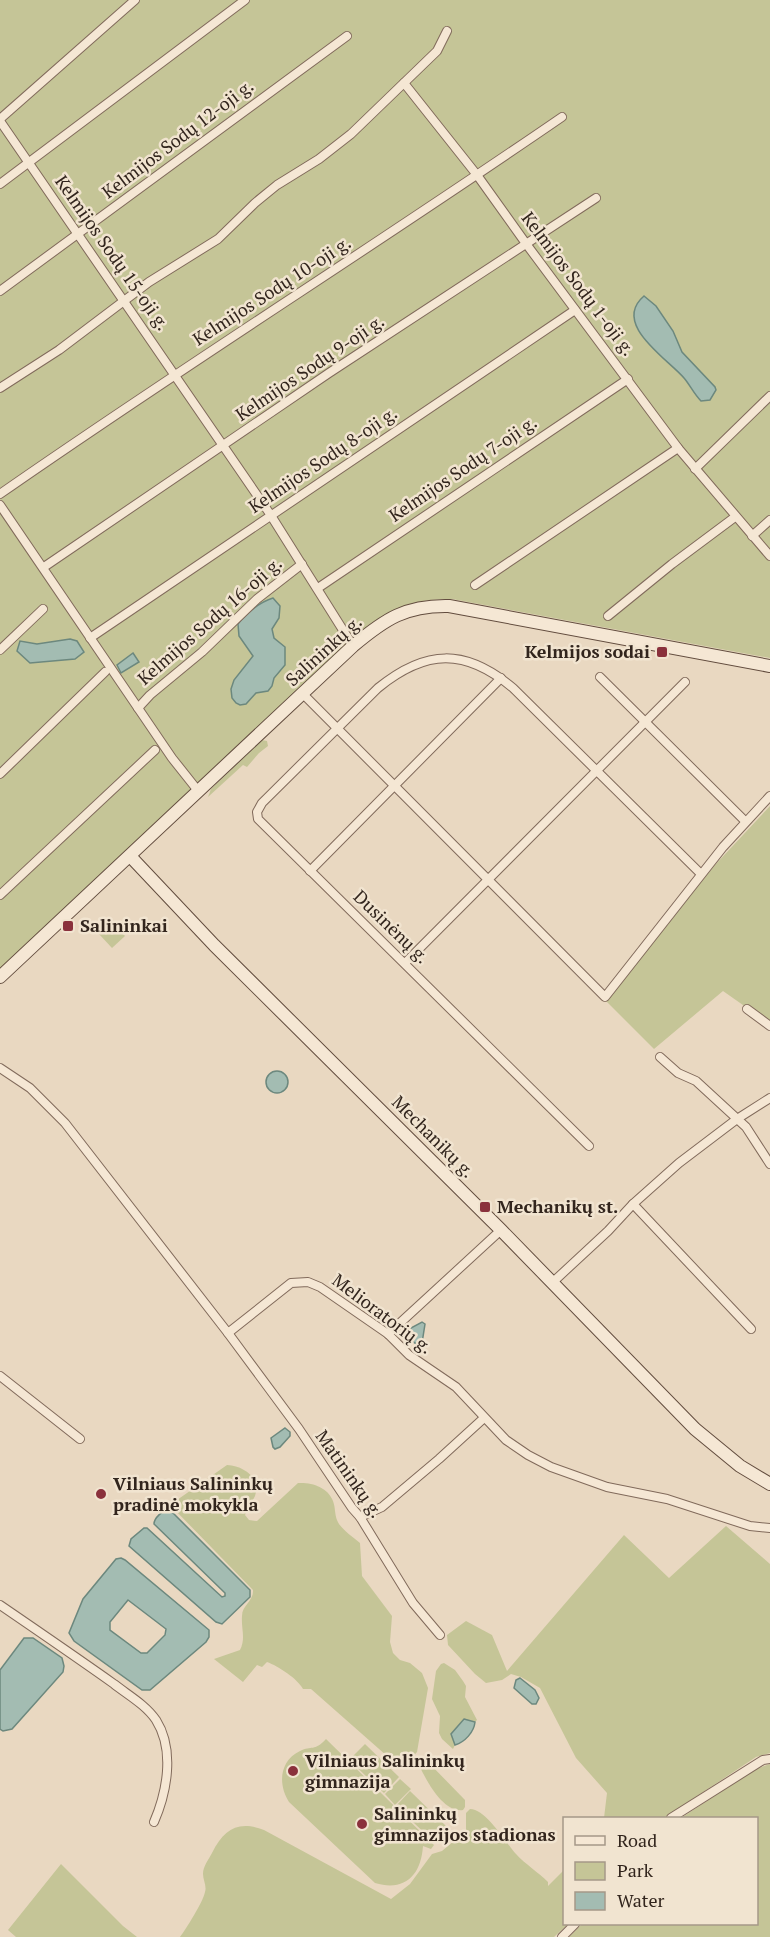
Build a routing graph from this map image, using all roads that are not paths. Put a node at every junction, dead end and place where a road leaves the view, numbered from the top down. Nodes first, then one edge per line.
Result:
1 (135, 0) edge
2 (245, 0) edge
3 (447, 31) dead end
4 (347, 36) dead end
5 (404, 83) junction
6 (562, 117) dead end
7 (0, 120) edge
8 (29, 162) junction
9 (477, 175) junction
10 (0, 184) edge
11 (596, 198) dead end
12 (79, 234) junction
13 (527, 245) junction
14 (0, 291) edge
15 (125, 300) junction
16 (575, 310) junction
17 (176, 374) junction
18 (628, 379) junction
19 (0, 388) edge
20 (770, 396) edge
21 (223, 445) junction
22 (678, 448) junction
23 (695, 469) junction
24 (0, 494) edge
25 (0, 505) edge
26 (270, 514) junction
27 (735, 517) junction
28 (770, 520) edge
29 (752, 536) junction
30 (770, 556) edge
31 (302, 564) junction
32 (44, 567) junction
33 (475, 585) dead end
34 (318, 588) junction
35 (43, 609) dead end
36 (608, 616) dead end
37 (90, 638) junction
38 (353, 646) junction
39 (0, 650) edge
40 (770, 666) edge
41 (105, 672) dead end
42 (600, 677) dead end
43 (501, 678) junction
44 (685, 682) dead end
45 (303, 694) junction
46 (138, 708) junction
47 (645, 722) junction
48 (338, 729) junction
49 (155, 750) dead end
50 (597, 771) junction
51 (0, 774) edge
52 (395, 786) junction
53 (199, 792) junction
54 (770, 796) edge
55 (746, 821) junction
56 (130, 856) junction
57 (310, 872) junction
58 (701, 874) junction
59 (488, 880) junction
60 (0, 895) edge
61 (405, 963) junction
62 (0, 977) edge
63 (747, 1009) dead end
64 (770, 1026) edge
65 (660, 1057) dead end
66 (0, 1068) edge
67 (770, 1098) edge
68 (737, 1119) junction
69 (589, 1146) dead end
70 (770, 1164) edge
71 (633, 1204) junction
72 (501, 1230) junction
73 (553, 1282) junction
74 (751, 1329) dead end
75 (228, 1333) junction
76 (388, 1334) junction
77 (0, 1376) edge
78 (484, 1418) junction
79 (80, 1439) dead end
80 (770, 1484) edge
81 (360, 1517) junction
82 (770, 1528) edge
83 (0, 1605) edge
84 (440, 1635) dead end
85 (770, 1759) edge
86 (672, 1817) edge
87 (154, 1822) dead end
88 (573, 1925) edge
89 (562, 1937) edge

1 - 7 street
2 - 8 street
3 - 5 street
4 - 12 street, Kelmijos Sodų 12-oji g.
5 - 9 street, Kelmijos Sodų 1-oji g.
5 - 15 street
6 - 9 street, Kelmijos Sodų 10-oji g.
7 - 8 street, Kelmijos Sodų 15-oji g.
8 - 10 street
8 - 12 street, Kelmijos Sodų 15-oji g.
9 - 13 street, Kelmijos Sodų 1-oji g.
9 - 17 street, Kelmijos Sodų 10-oji g.
11 - 13 street, Kelmijos Sodų 9-oji g.
12 - 14 street, Kelmijos Sodų 12-oji g.
12 - 15 street, Kelmijos Sodų 15-oji g.
13 - 16 street, Kelmijos Sodų 1-oji g.
13 - 21 street, Kelmijos Sodų 9-oji g.
15 - 17 street, Kelmijos Sodų 15-oji g.
15 - 19 street
16 - 18 street, Kelmijos Sodų 1-oji g.
16 - 26 street, Kelmijos Sodų 8-oji g.
17 - 21 street, Kelmijos Sodų 15-oji g.
17 - 24 street, Kelmijos Sodų 10-oji g.
18 - 22 street, Kelmijos Sodų 1-oji g.
18 - 34 street, Kelmijos Sodų 7-oji g.
20 - 23 street
21 - 26 street, Kelmijos Sodų 15-oji g.
21 - 32 street, Kelmijos Sodų 9-oji g.
22 - 23 street, Kelmijos Sodų 1-oji g.
22 - 33 street
23 - 27 street, Kelmijos Sodų 1-oji g.
25 - 32 street
26 - 31 street, Kelmijos Sodų 15-oji g.
26 - 37 street, Kelmijos Sodų 8-oji g.
27 - 29 street, Kelmijos Sodų 1-oji g.
27 - 36 street
28 - 29 street
29 - 30 street, Kelmijos Sodų 1-oji g.
31 - 34 street, Kelmijos Sodų 15-oji g.
31 - 46 street, Kelmijos Sodų 16-oji g.
32 - 37 street
34 - 38 street, Kelmijos Sodų 15-oji g.
35 - 39 street
37 - 46 street
38 - 40 main road, Salininkų g.
38 - 45 main road, Salininkų g.
41 - 51 street
42 - 47 street
43 - 48 street, Dusinėnų g.
43 - 50 street, Dusinėnų g.
43 - 52 street
44 - 47 street
45 - 48 street
45 - 53 main road, Salininkų g.
46 - 53 street, Kelmijos Sodų 16-oji g.
47 - 50 street
47 - 55 street
48 - 52 street
48 - 57 street, Dusinėnų g.
49 - 60 street
50 - 58 street, Dusinėnų g.
50 - 59 street
52 - 57 street
52 - 59 street
53 - 56 main road, Salininkų g.
54 - 55 street
55 - 58 street
56 - 62 main road, Salininkų g.
56 - 72 main road, Mechanikų g.
57 - 61 street, Dusinėnų g.
58 - 59 street
59 - 61 street
61 - 69 street, Dusinėnų g.
63 - 64 street
65 - 68 street
66 - 75 street
67 - 68 street
68 - 70 street
68 - 71 street
71 - 73 street
71 - 74 street
72 - 73 main road, Mechanikų g.
72 - 76 street
73 - 80 main road, Mechanikų g.
75 - 76 street, Melioratorių g.
75 - 81 street, Matininkų g.
76 - 78 street, Melioratorių g.
77 - 79 street
78 - 81 street
78 - 82 street, Melioratorių g.
81 - 84 street, Matininkų g.
83 - 87 street
85 - 86 street
88 - 89 street

